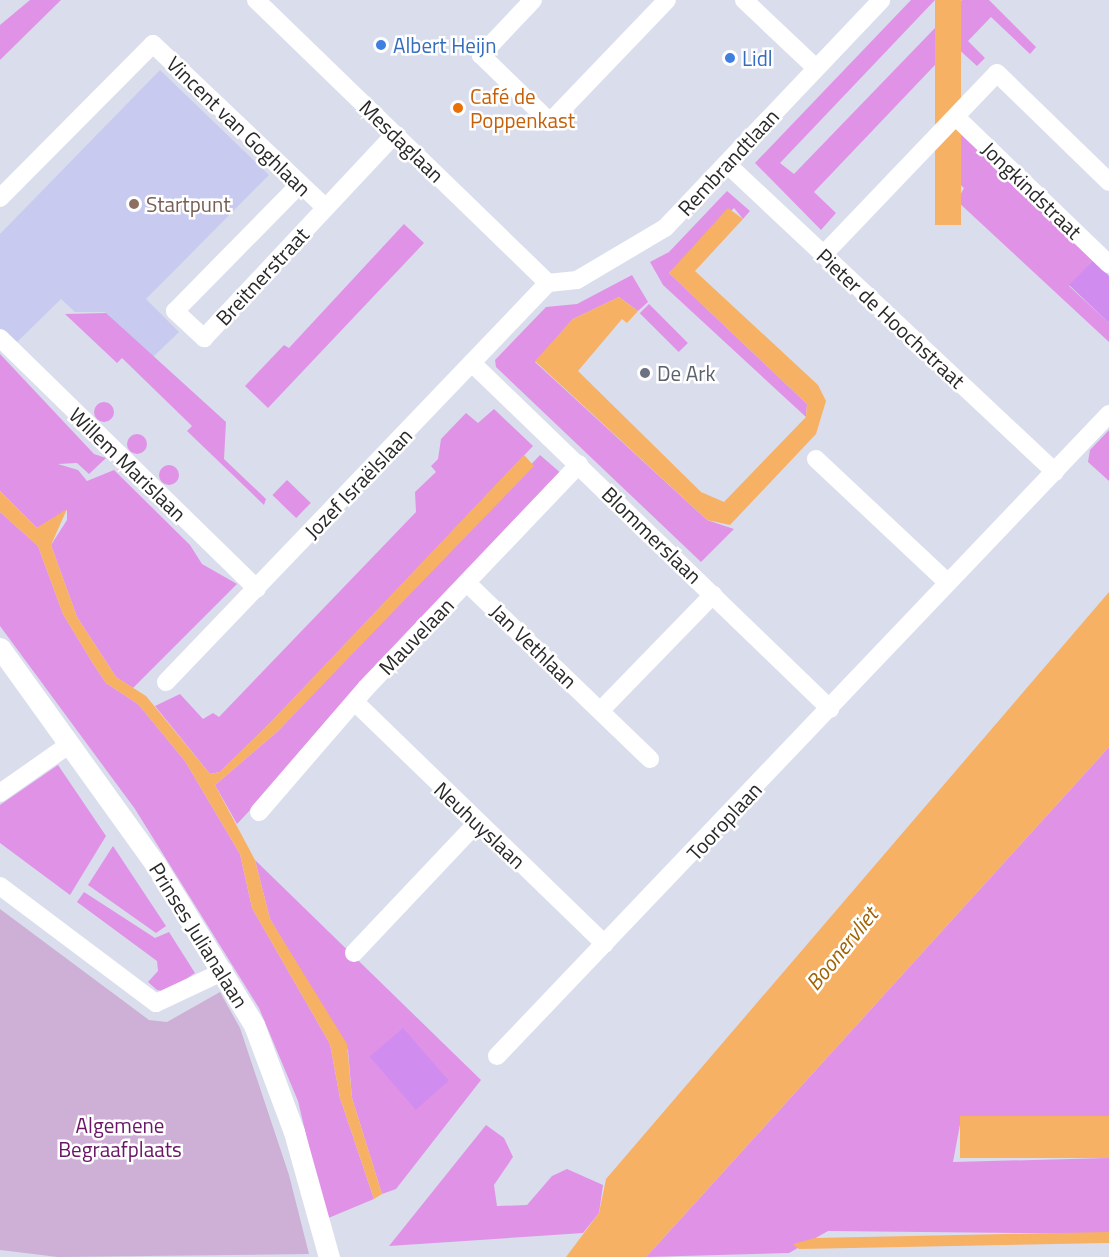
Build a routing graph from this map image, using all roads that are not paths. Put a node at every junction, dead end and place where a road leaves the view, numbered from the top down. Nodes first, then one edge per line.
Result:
1 (256, 0) edge
2 (533, 0) edge
3 (667, 0) edge
4 (744, 0) edge
5 (881, 0) edge
6 (816, 68) junction
7 (956, 117) junction
8 (395, 134) junction
9 (727, 164) junction
10 (1109, 182) edge
11 (300, 184) junction
12 (0, 198) edge
13 (326, 208) junction
14 (824, 254) junction
15 (1109, 264) edge
16 (548, 283) junction
17 (0, 338) edge
18 (472, 363) junction
19 (1109, 414) edge
20 (816, 459) dead end
21 (579, 464) junction
22 (1055, 471) junction
23 (467, 583) junction
24 (948, 583) junction
25 (256, 589) junction
26 (713, 595) junction
27 (0, 648) edge
28 (166, 682) dead end
29 (357, 704) junction
30 (830, 709) junction
31 (601, 710) junction
32 (70, 744) junction
33 (650, 759) dead end
34 (0, 793) edge
35 (259, 812) dead end
36 (476, 824) junction
37 (0, 886) edge
38 (605, 944) junction
39 (354, 952) dead end
40 (224, 971) junction
41 (497, 1056) dead end
42 (329, 1257) edge

1 - 8 street, Mesdaglaan
2 - 3 street
4 - 6 street
5 - 6 street, Rembrandtlaan
6 - 9 street, Rembrandtlaan
7 - 10 street
7 - 14 street
7 - 15 street, Jongkindstraat
8 - 13 street, Breitnerstraat
8 - 16 street, Mesdaglaan
9 - 14 street, Pieter de Hoochstraat
9 - 16 street, Rembrandtlaan
11 - 12 street, Vincent van Goghlaan
11 - 13 street, Vincent van Goghlaan
11 - 13 street, Breitnerstraat
14 - 22 street, Pieter de Hoochstraat
16 - 18 street, Jozef Israëlslaan
17 - 25 street, Willem Marislaan
18 - 21 street, Blommerslaan
18 - 25 street, Jozef Israëlslaan
19 - 22 street, Tooroplaan
20 - 24 street
21 - 23 street, Mauvelaan
21 - 26 street, Blommerslaan
22 - 24 street, Tooroplaan
23 - 29 street, Mauvelaan
23 - 31 street, Jan Vethlaan
24 - 30 street, Tooroplaan
25 - 28 street, Jozef Israëlslaan
26 - 30 street, Blommerslaan
26 - 31 street
27 - 32 street, Prinses Julianalaan
29 - 35 street, Mauvelaan
29 - 36 street, Neuhuyslaan
30 - 38 street, Tooroplaan
31 - 33 street, Jan Vethlaan
32 - 34 street
32 - 40 street, Prinses Julianalaan
36 - 38 street, Neuhuyslaan
36 - 39 street
37 - 40 street
38 - 41 street, Tooroplaan
40 - 42 street, Prinses Julianalaan

